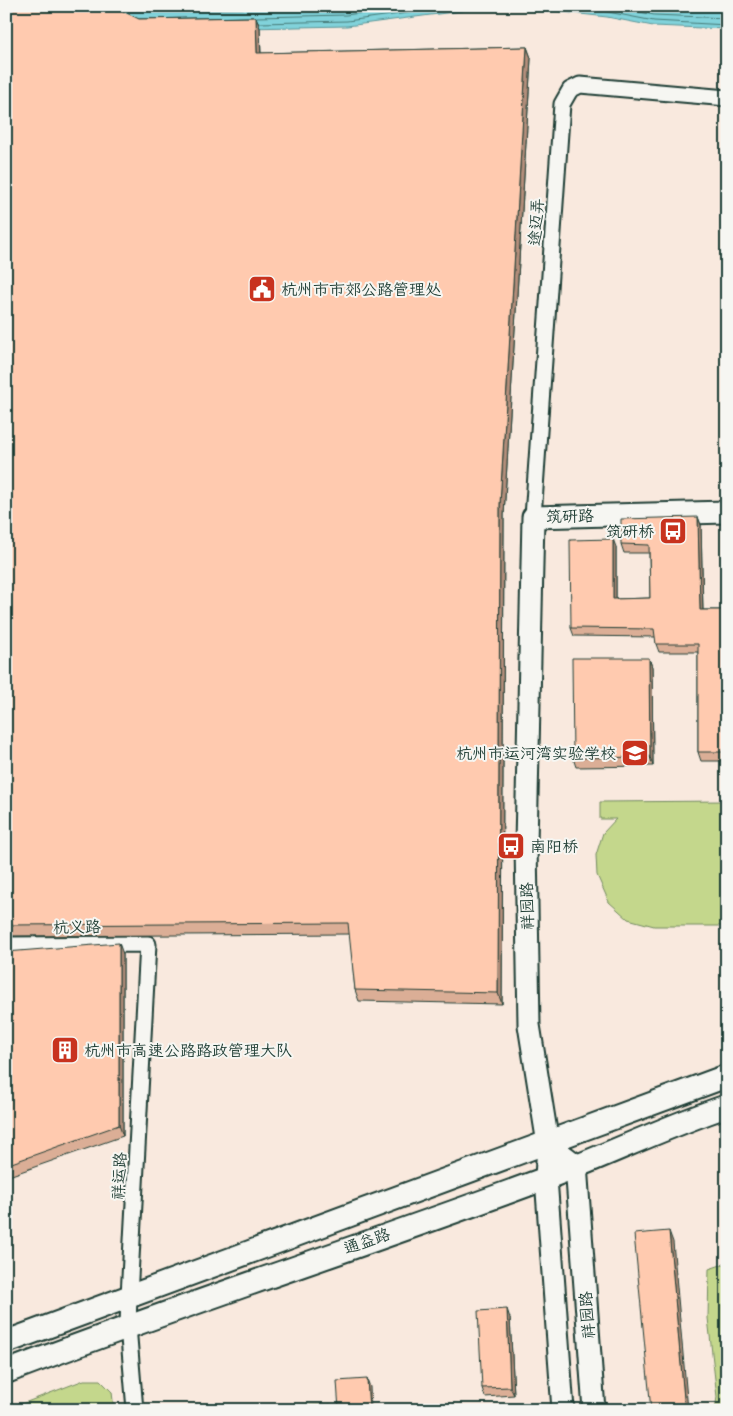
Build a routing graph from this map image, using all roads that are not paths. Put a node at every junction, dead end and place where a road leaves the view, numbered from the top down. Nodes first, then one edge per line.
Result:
1 (727, 98) edge
2 (727, 512) edge
3 (533, 517) junction
4 (148, 944) joint
5 (6, 945) edge
6 (727, 1076) edge
7 (727, 1106) edge
8 (548, 1144) junction
9 (576, 1165) junction
10 (546, 1178) junction
11 (129, 1296) junction
12 (128, 1326) junction
13 (6, 1342) edge
14 (6, 1372) edge
15 (135, 1410) edge
16 (563, 1410) edge
17 (594, 1410) edge

1 - 3 street, 途迈弄
2 - 3 street, 筑研路
3 - 8 street, 祥园路
4 - 5 street, 杭义路
4 - 11 street, 祥运路
6 - 8 main road, 通益路
7 - 9 main road, 通益路
8 - 9 street
8 - 10 street, 祥园路
8 - 11 main road, 通益路
9 - 10 main road, 通益路
9 - 17 street, 祥园路
10 - 12 main road, 通益路
10 - 16 street, 祥园路
11 - 12 street, 祥运路
11 - 13 main road, 通益路
12 - 14 main road, 通益路
12 - 15 street, 祥运路

